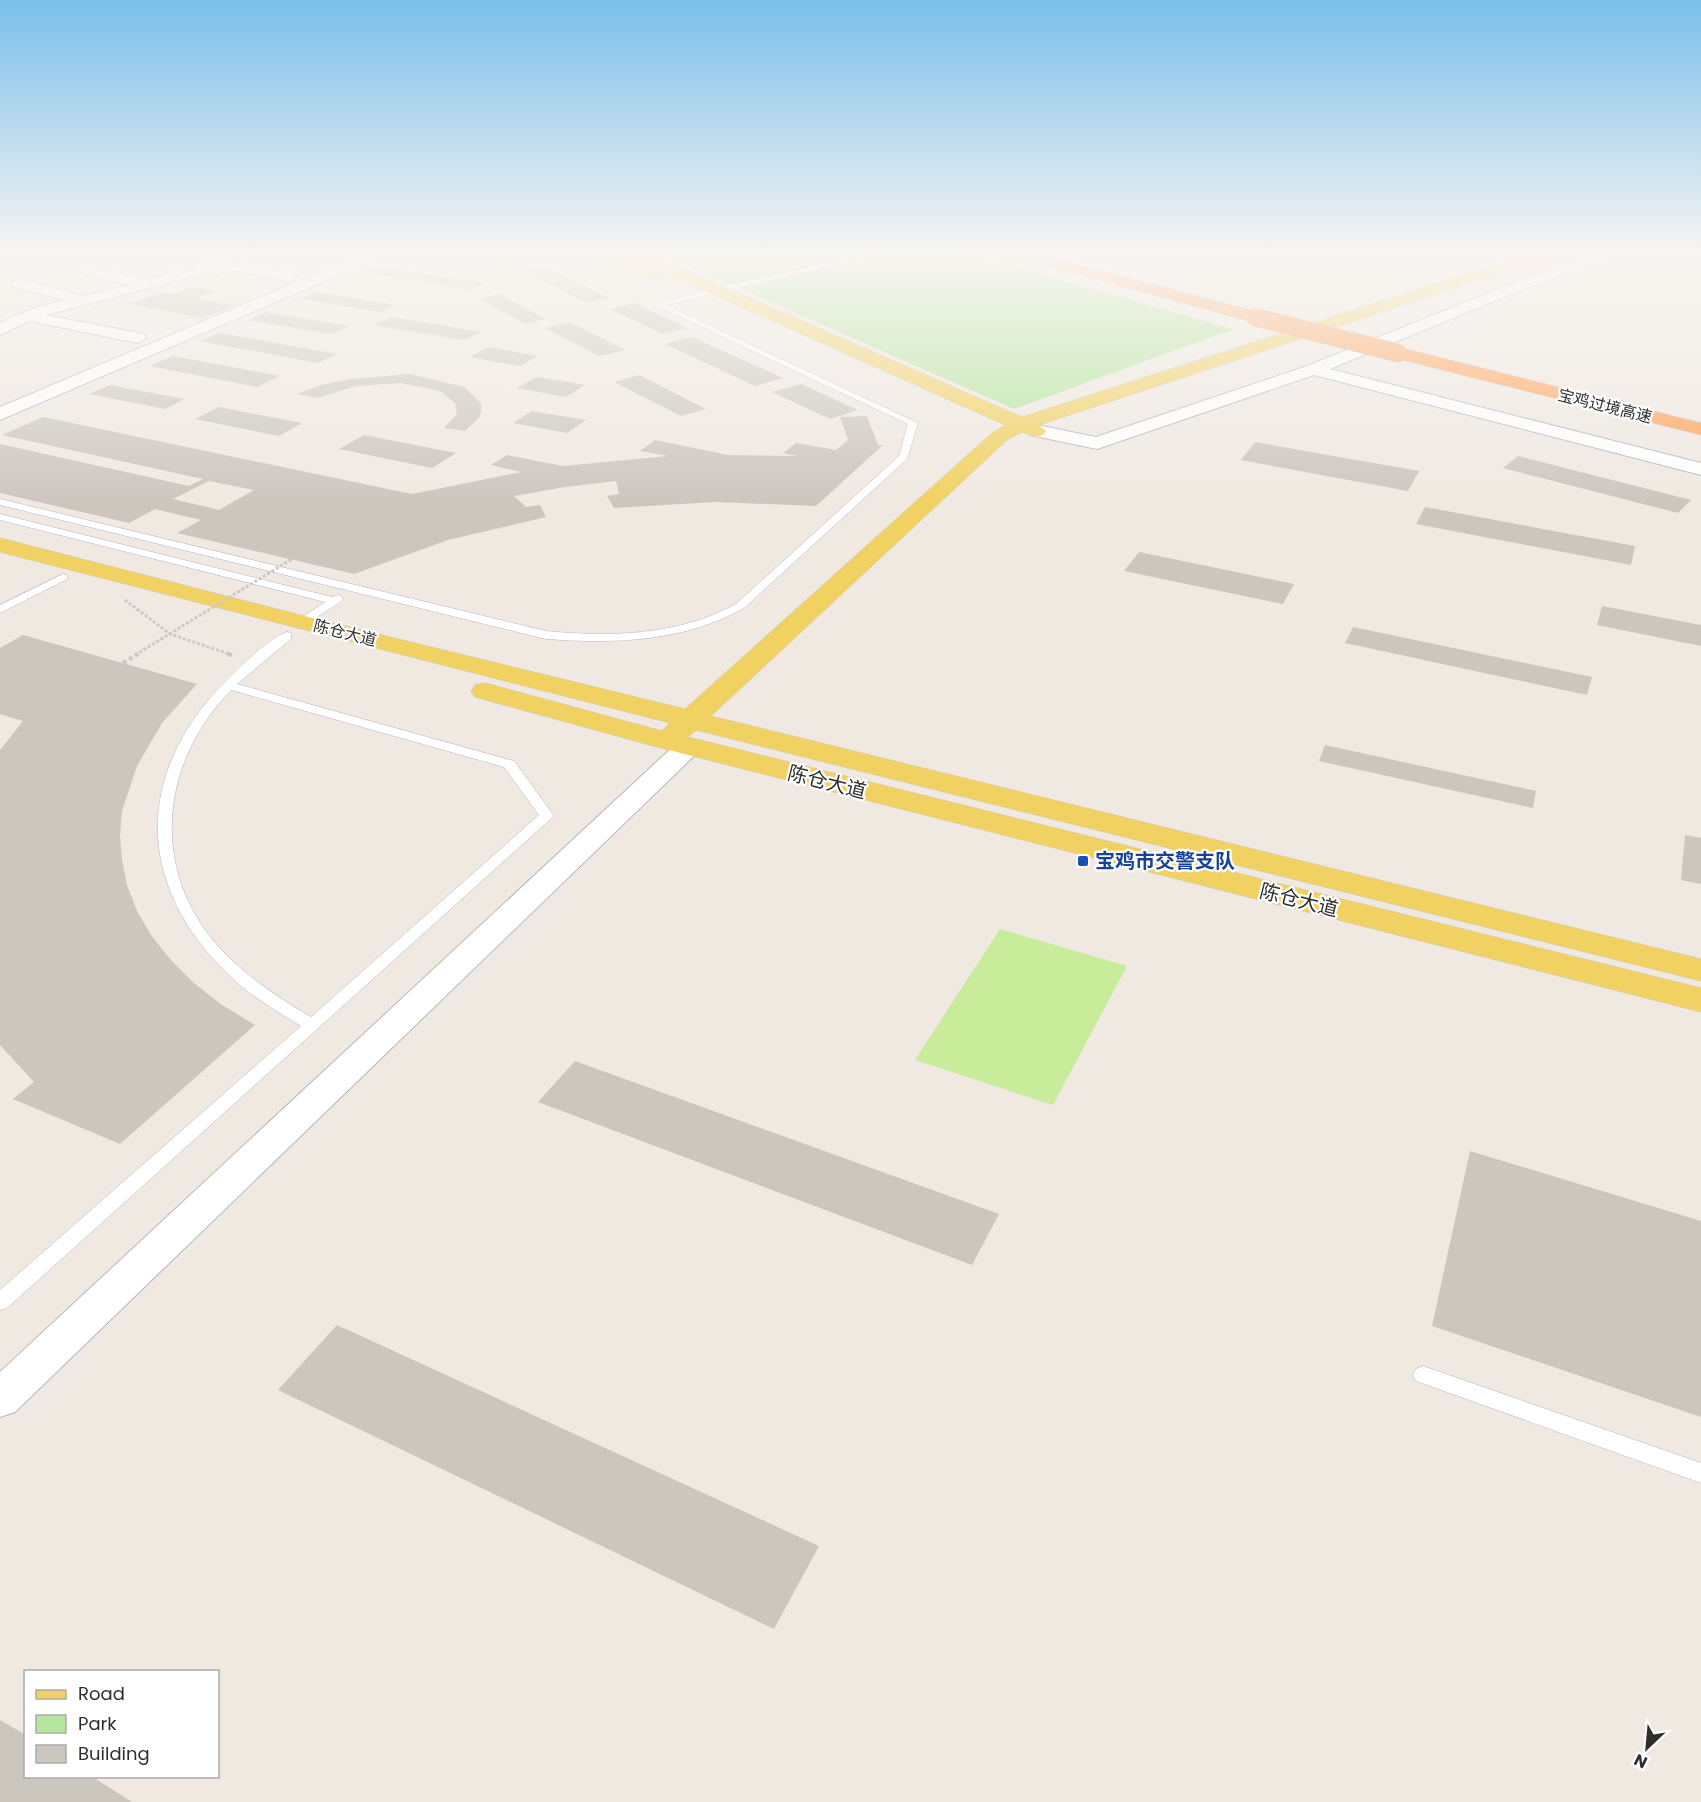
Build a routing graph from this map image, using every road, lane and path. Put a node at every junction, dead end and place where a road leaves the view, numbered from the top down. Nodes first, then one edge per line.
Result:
1 (178, 338) edge
2 (730, 338) edge
3 (800, 338) edge
4 (819, 338) edge
5 (1297, 338) edge
6 (1312, 338) edge
7 (1356, 338) edge
8 (1391, 338) edge
9 (1403, 350) junction
10 (1313, 370) junction
11 (0, 414) edge
12 (1701, 418) edge
13 (1701, 429) edge
14 (1020, 433) junction
15 (1701, 469) edge
16 (0, 502) edge
17 (0, 517) edge
18 (0, 545) edge
19 (292, 559) dead end
20 (0, 560) edge
21 (63, 577) junction
22 (354, 588) junction
23 (112, 590) junction
24 (335, 600) junction
25 (0, 610) edge
26 (294, 629) junction
27 (170, 634) junction
28 (123, 663) dead end
29 (253, 663) junction
30 (228, 685) junction
31 (690, 733) junction
32 (1701, 970) edge
33 (1701, 1000) edge
34 (312, 1025) junction
35 (0, 1302) edge
36 (1423, 1376) dead end
37 (0, 1399) edge
38 (1701, 1473) edge

1 - 11 street
2 - 22 lane
3 - 14 main road
4 - 14 main road
5 - 14 main road
6 - 14 main road
7 - 9 highway, 宝鸡过境高速, bridge
8 - 10 street
9 - 12 highway, 宝鸡过境高速
9 - 13 highway, 宝鸡过境高速
10 - 14 street
10 - 15 street
14 - 31 main road
16 - 22 lane
17 - 24 lane
18 - 26 main road, 陈仓大道
19 - 27 path, bridge
20 - 21 main road, 陈仓大道
21 - 23 main road, 陈仓大道
21 - 25 lane
22 - 24 lane
23 - 26 main road, 陈仓大道
23 - 27 path
24 - 26 lane
26 - 29 lane
26 - 31 main road, 陈仓大道
27 - 28 path, bridge
27 - 29 path
29 - 30 lane
30 - 34 lane
30 - 34 lane
31 - 32 main road, 陈仓大道
31 - 33 main road, 陈仓大道
31 - 37 street
34 - 35 lane
36 - 38 lane

